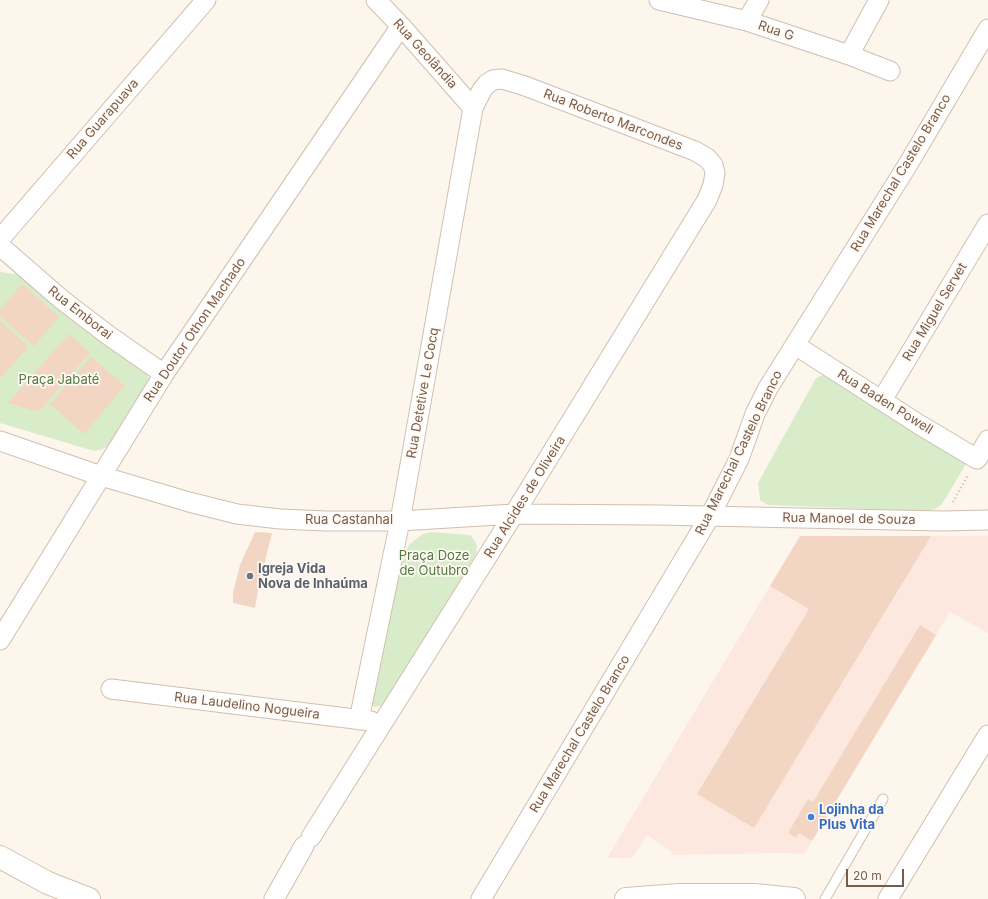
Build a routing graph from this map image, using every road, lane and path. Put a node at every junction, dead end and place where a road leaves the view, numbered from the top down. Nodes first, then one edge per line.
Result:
1 (206, 0) edge
2 (376, 0) edge
3 (659, 0) edge
4 (759, 0) edge
5 (879, 0) edge
6 (747, 21) junction
7 (401, 26) junction
8 (988, 29) edge
9 (849, 55) junction
10 (890, 71) dead end
11 (502, 79) joint
12 (473, 108) junction
13 (715, 173) joint
14 (988, 224) edge
15 (0, 238) edge
16 (0, 246) edge
17 (795, 345) junction
18 (164, 374) junction
19 (882, 400) junction
20 (988, 440) edge
21 (0, 441) edge
22 (977, 458) junction
23 (101, 476) junction
24 (514, 514) junction
25 (710, 516) junction
26 (988, 520) edge
27 (400, 521) junction
28 (942, 521) junction
29 (0, 640) edge
30 (111, 689) dead end
31 (359, 720) junction
32 (384, 723) junction
33 (988, 735) edge
34 (883, 799) dead end
35 (0, 857) edge
36 (680, 897) edge
37 (89, 899) edge
38 (274, 899) edge
39 (481, 899) edge
40 (626, 899) edge
41 (794, 899) edge
42 (825, 899) edge
43 (888, 899) edge

1 - 15 street, Rua Guarapuava
2 - 7 street, Rua Geolândia
3 - 6 street, Rua G
4 - 6 street
5 - 9 street
6 - 9 street, Rua G
7 - 12 street, Rua Geolândia
7 - 18 street, Rua Doutor Othon Machado
8 - 17 street, Rua Marechal Castelo Branco
9 - 10 street, Rua G
11 - 12 street, Rua Detetive Le Cocq
11 - 13 street, Rua Roberto Marcondes
12 - 27 street, Rua Detetive Le Cocq
13 - 24 street, Rua Alcides de Oliveira
14 - 19 street, Rua Miguel Servet
16 - 18 street, Rua Emborai
17 - 19 street, Rua Baden Powell
17 - 25 street, Rua Marechal Castelo Branco
18 - 23 street, Rua Doutor Othon Machado
19 - 22 street, Rua Baden Powell
20 - 22 street
21 - 23 street, Rua Castanhal
22 - 28 path
23 - 27 street, Rua Castanhal
23 - 29 street, Rua Doutor Othon Machado
24 - 25 street, Rua Castanhal
24 - 27 street, Rua Castanhal
24 - 32 street, Rua Alcides de Oliveira
25 - 28 street, Rua Manoel de Souza
25 - 39 street, Rua Marechal Castelo Branco
26 - 28 street, Rua Manoel de Souza
27 - 31 street, Rua Detetive Le Cocq
30 - 31 street, Rua Laudelino Nogueira
31 - 32 street, Rua Laudelino Nogueira
32 - 38 street, Rua Alcides de Oliveira
33 - 43 street
34 - 42 lane
35 - 37 main road
36 - 40 main road
36 - 41 main road

